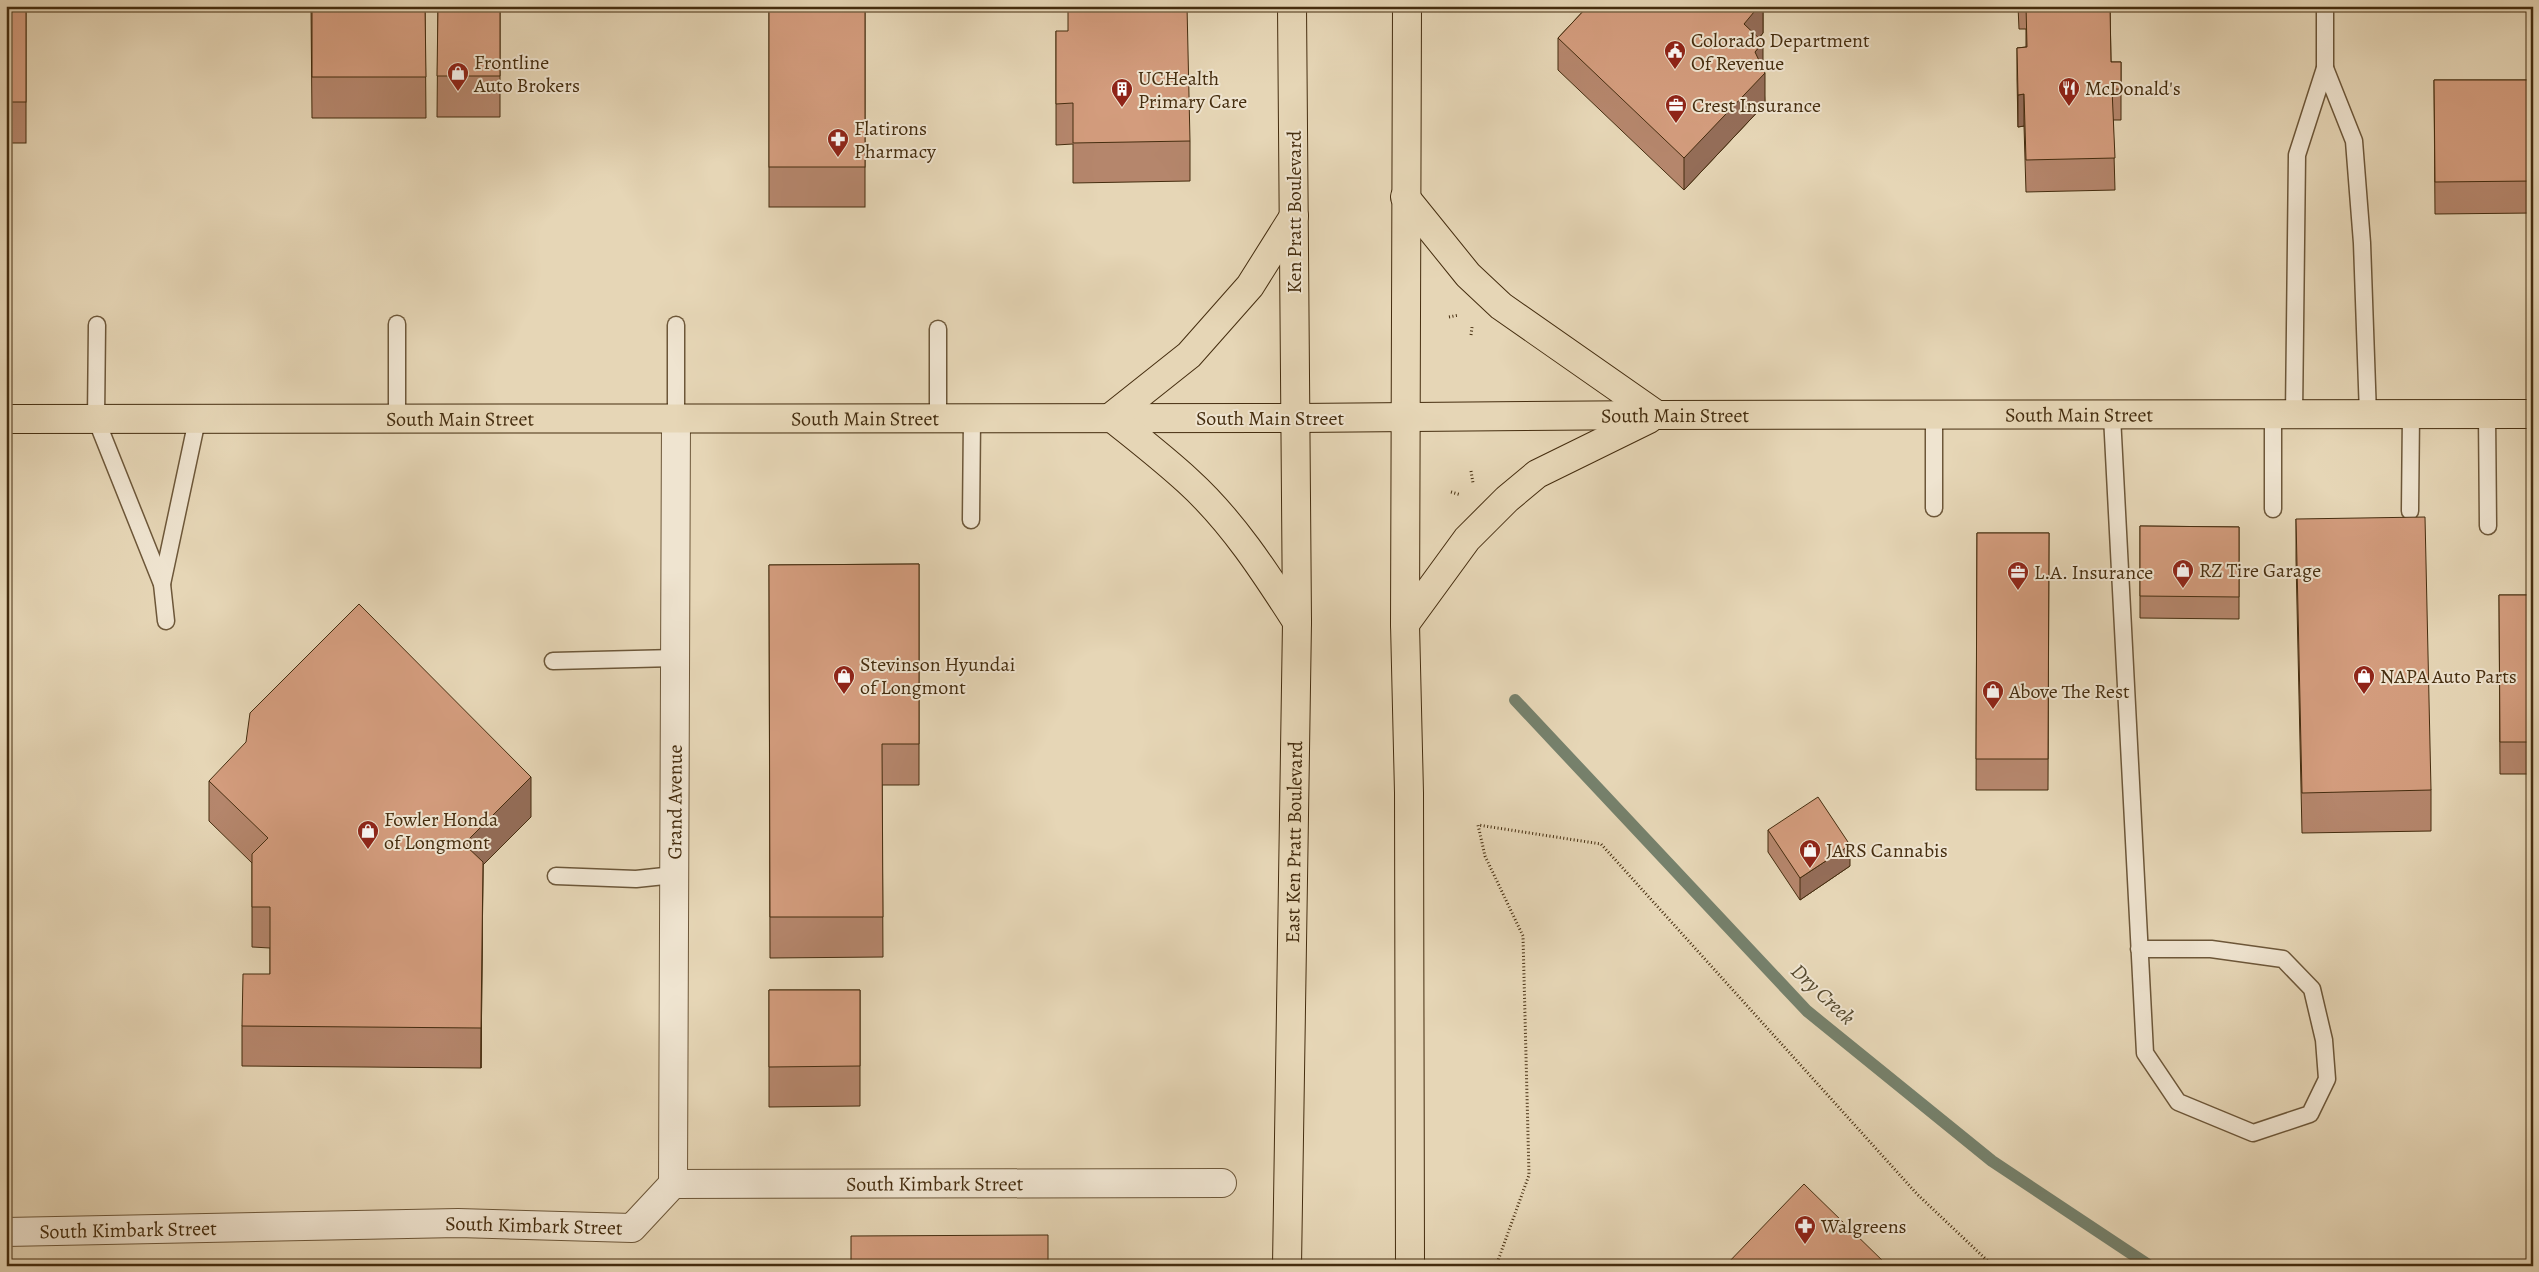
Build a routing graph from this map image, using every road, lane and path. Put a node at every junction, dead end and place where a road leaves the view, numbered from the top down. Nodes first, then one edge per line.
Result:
1 (1292, 6) edge
2 (1407, 6) edge
3 (2324, 6) edge
4 (2324, 68) junction
5 (1405, 196) junction
6 (1294, 216) junction
7 (397, 324) dead end
8 (97, 325) dead end
9 (676, 325) dead end
10 (938, 329) dead end
11 (2411, 414) junction
12 (2487, 414) junction
13 (2533, 414) edge
14 (1657, 415) junction
15 (2283, 415) junction
16 (2368, 415) junction
17 (1934, 416) junction
18 (2112, 416) junction
19 (1111, 417) junction
20 (1297, 418) junction
21 (1405, 418) junction
22 (6, 419) edge
23 (96, 419) junction
24 (397, 419) junction
25 (938, 419) junction
26 (972, 419) junction
27 (197, 420) junction
28 (676, 420) junction
29 (1934, 508) dead end
30 (2272, 509) dead end
31 (2410, 510) dead end
32 (971, 520) dead end
33 (2488, 526) dead end
34 (162, 584) junction
35 (166, 621) dead end
36 (1298, 622) junction
37 (1405, 624) junction
38 (675, 658) junction
39 (553, 661) dead end
40 (674, 875) junction
41 (556, 876) dead end
42 (2139, 949) junction
43 (1222, 1183) dead end
44 (673, 1184) junction
45 (6, 1232) edge
46 (1287, 1266) edge
47 (1410, 1266) edge
48 (1496, 1266) edge
49 (1993, 1266) edge

1 - 6 main road, Ken Pratt Boulevard
2 - 5 main road
3 - 4 lane
4 - 15 lane
4 - 16 lane
5 - 14 main road
5 - 21 main road
6 - 19 main road
6 - 20 main road, Ken Pratt Boulevard
7 - 24 lane
8 - 23 lane
9 - 28 lane
10 - 25 lane
11 - 12 main road, South Main Street
11 - 16 main road, South Main Street
11 - 31 lane
12 - 13 main road, South Main Street
12 - 33 lane
14 - 17 main road, South Main Street
14 - 21 main road, South Main Street
14 - 37 main road
15 - 16 main road, South Main Street
15 - 18 main road, South Main Street
15 - 30 lane
17 - 18 main road, South Main Street
17 - 29 lane
18 - 42 lane
19 - 20 main road, South Main Street
19 - 26 main road, South Main Street
19 - 36 main road
20 - 21 main road, South Main Street
20 - 36 main road, East Ken Pratt Boulevard
21 - 37 main road
22 - 23 main road, South Main Street
23 - 27 main road, South Main Street
23 - 34 lane
24 - 27 main road, South Main Street
24 - 28 main road, South Main Street
25 - 26 main road, South Main Street
25 - 28 main road, South Main Street
26 - 32 lane
27 - 34 lane
28 - 38 street, Grand Avenue
34 - 35 lane
36 - 46 main road, East Ken Pratt Boulevard
37 - 47 main road
38 - 39 lane
38 - 40 street, Grand Avenue
40 - 41 lane
40 - 44 street, Grand Avenue
42 - 42 lane
43 - 44 street, South Kimbark Street
44 - 45 street, South Kimbark Street
48 - 49 path

